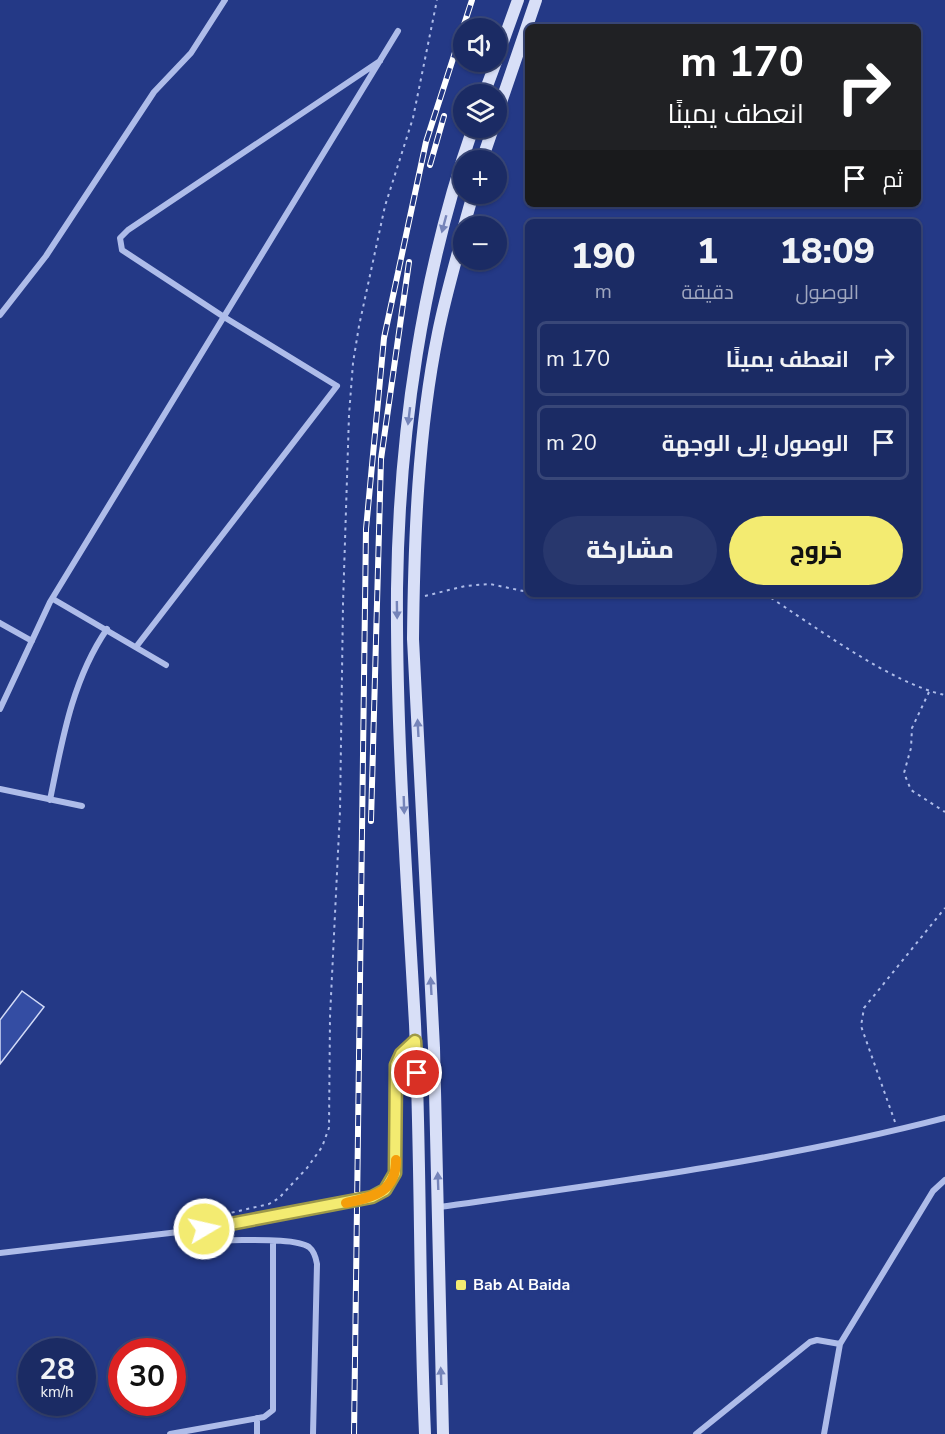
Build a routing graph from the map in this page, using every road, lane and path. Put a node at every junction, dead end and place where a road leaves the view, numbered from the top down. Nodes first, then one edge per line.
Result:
1 (225, 0) edge
2 (437, 0) edge
3 (518, 0) edge
4 (536, 0) edge
5 (528, 24) edge
6 (507, 30) edge
7 (398, 31) dead end
8 (525, 32) edge
9 (380, 62) junction
10 (507, 85) edge
11 (470, 138) edge
12 (454, 270) edge
13 (0, 315) edge
14 (224, 317) junction
15 (525, 591) edge
16 (770, 597) edge
17 (52, 599) junction
18 (413, 599) junction
19 (0, 623) edge
20 (107, 629) junction
21 (32, 641) junction
22 (136, 647) junction
23 (166, 665) dead end
24 (929, 692) junction
25 (945, 695) edge
26 (0, 709) edge
27 (0, 789) edge
28 (50, 800) junction
29 (82, 806) dead end
30 (945, 812) edge
31 (945, 908) edge
32 (415, 1041) junction
33 (945, 1118) edge
34 (897, 1131) junction
35 (945, 1180) edge
36 (439, 1207) junction
37 (216, 1216) dead end
38 (204, 1229) junction
39 (273, 1242) junction
40 (0, 1253) edge
41 (840, 1344) junction
42 (257, 1418) junction
43 (189, 1432) edge
44 (701, 1433) edge
45 (170, 1434) edge
46 (256, 1434) edge
47 (314, 1434) edge
48 (425, 1434) edge
49 (443, 1434) edge
50 (824, 1434) edge

1 - 13 street
2 - 37 path
3 - 6 street
4 - 5 street
7 - 9 street
8 - 10 street
9 - 14 street
9 - 14 street
11 -> 32 street
12 - 18 street
14 - 17 street
14 - 22 street
15 - 18 path
16 - 24 path
17 - 20 street
17 - 21 street
36 -> 18 street
19 - 21 street
20 - 22 street
20 - 28 street
21 - 26 street
22 - 23 street
24 - 25 path
24 - 30 path
27 - 28 street
28 - 29 street
31 - 34 path
32 - 38 street
32 - 48 street
33 - 34 street
34 - 36 street
35 - 41 street
49 -> 36 street
38 - 39 street
38 - 40 street
39 - 42 street
39 - 47 street
41 - 44 street
41 - 50 street
42 - 43 street
42 - 46 street
43 - 45 street

